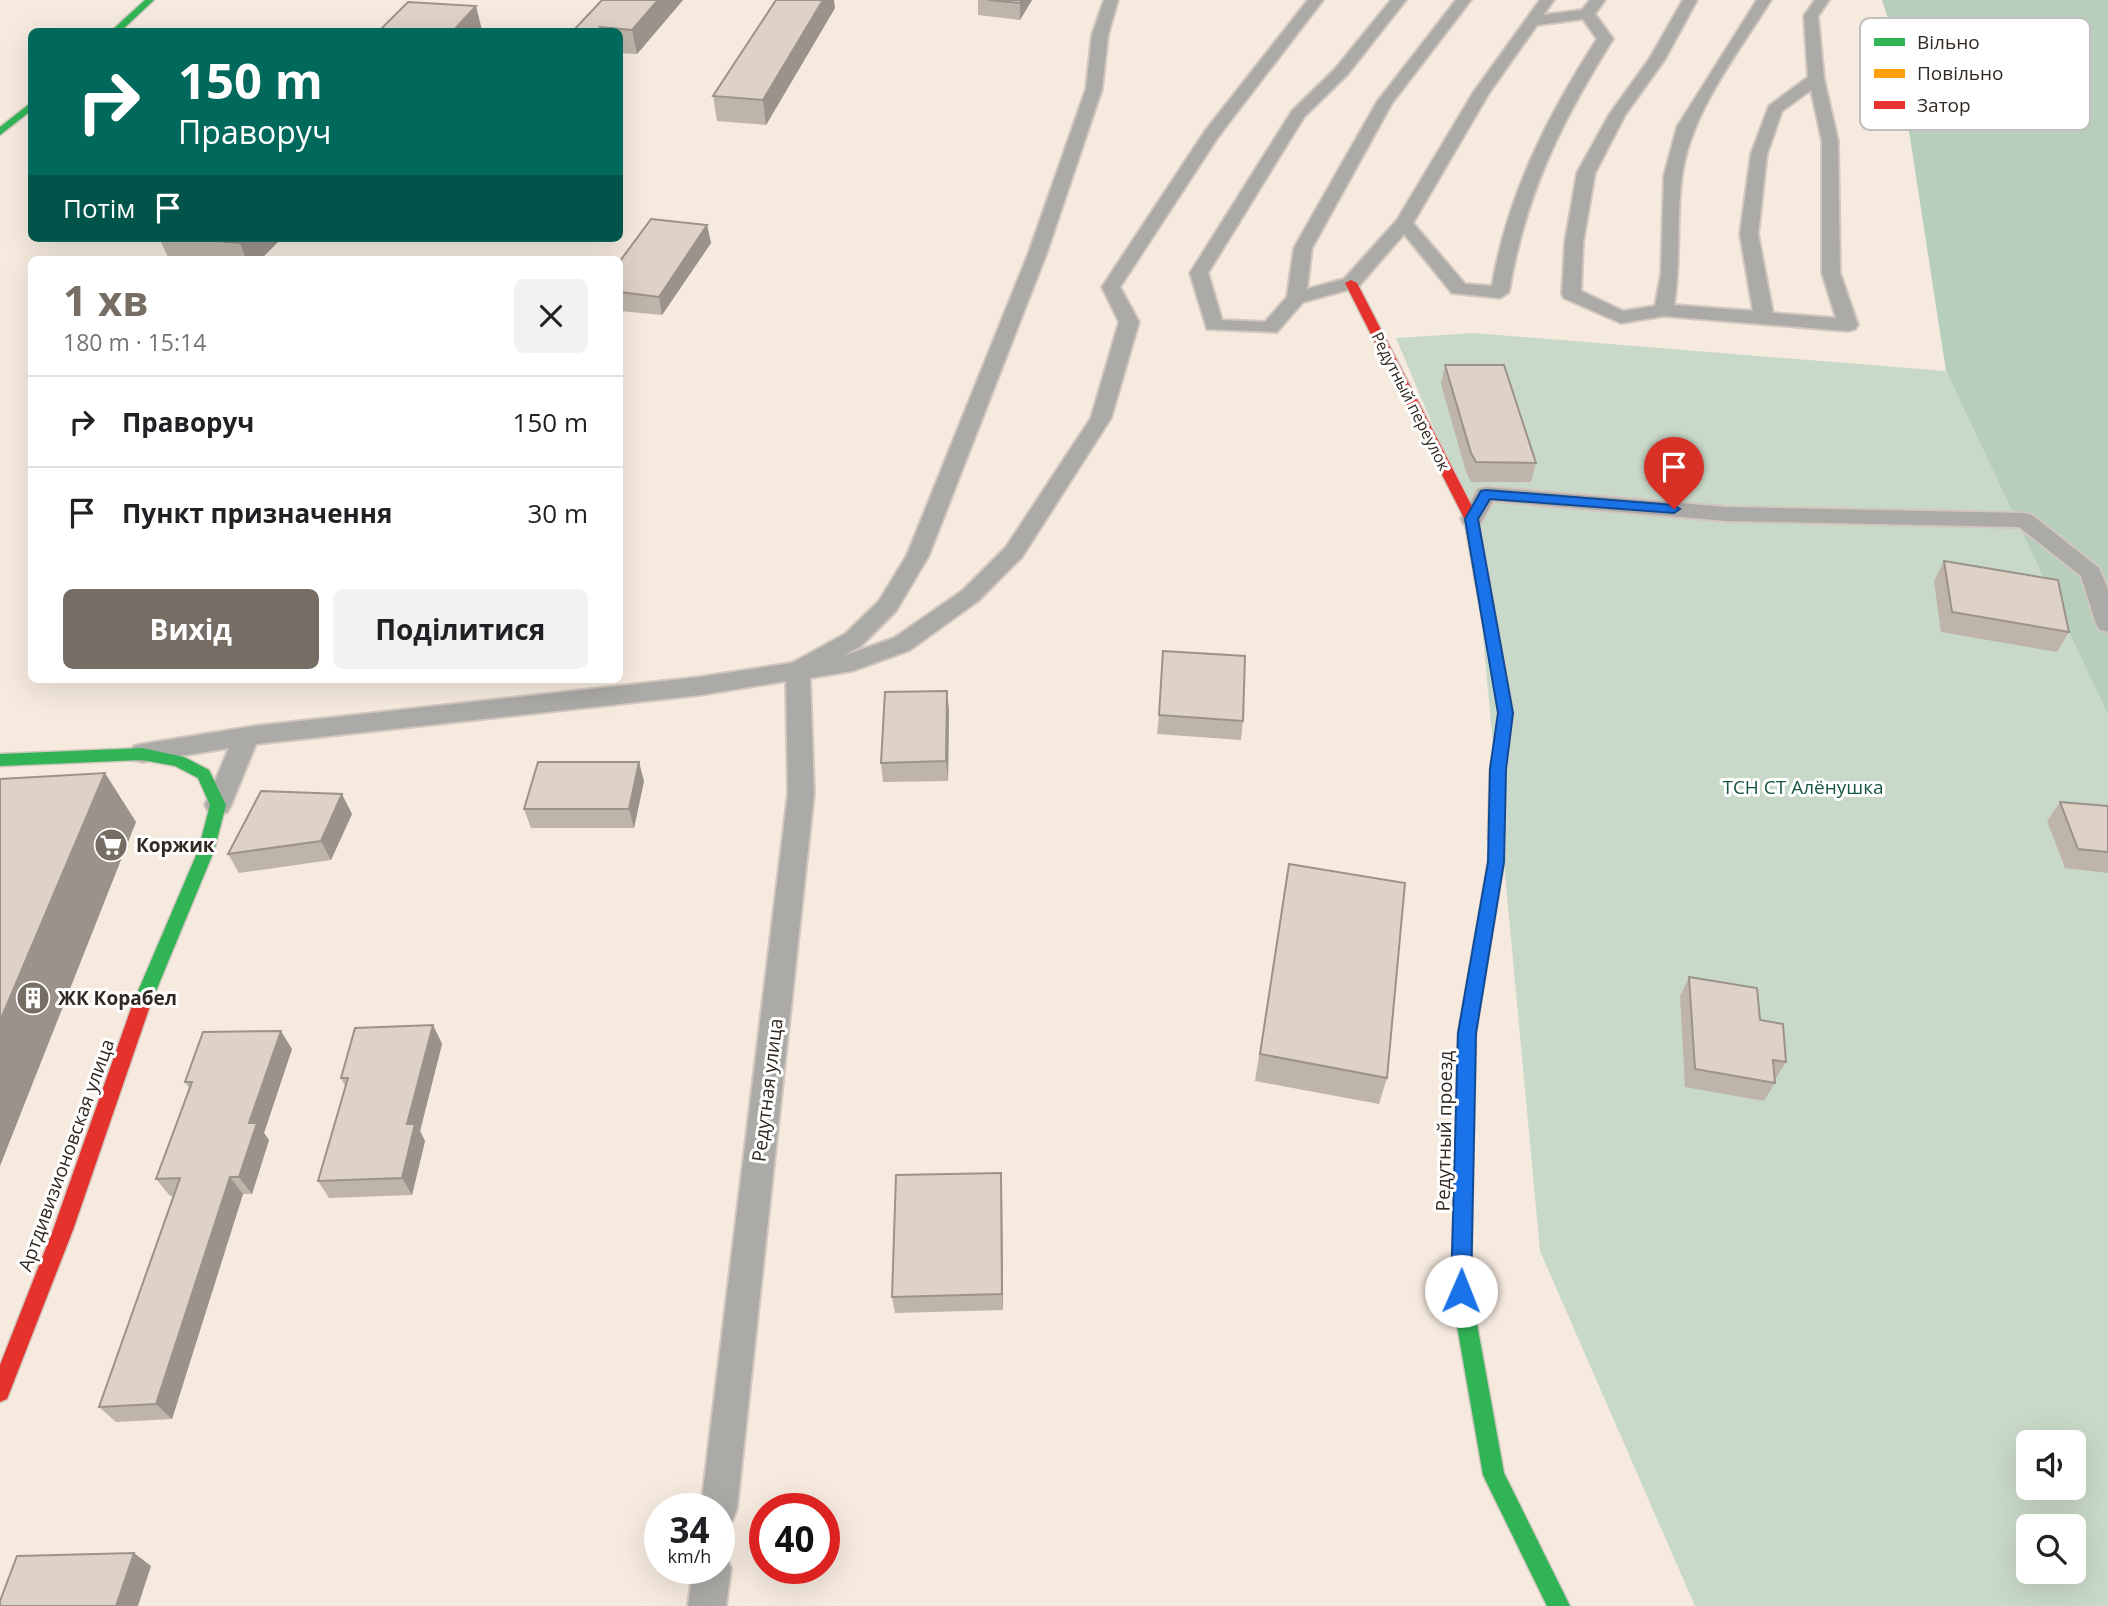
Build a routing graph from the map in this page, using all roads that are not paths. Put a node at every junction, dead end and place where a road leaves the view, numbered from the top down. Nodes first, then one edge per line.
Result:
1 (150, 0) edge
2 (1111, 0) edge
3 (1316, 0) edge
4 (1399, 0) edge
5 (1464, 0) edge
6 (1547, 0) edge
7 (1598, 0) edge
8 (1690, 0) edge
9 (1764, 0) edge
10 (1822, 0) edge
11 (1587, 14) junction
12 (1535, 20) junction
13 (118, 28) edge
14 (1816, 79) junction
15 (28, 108) edge
16 (0, 132) edge
17 (1404, 223) junction
18 (1351, 283) junction
19 (1296, 298) junction
20 (1664, 310) junction
21 (1764, 318) junction
22 (1472, 519) junction
23 (2108, 624) edge
24 (798, 671) junction
25 (246, 737) junction
26 (142, 754) junction
27 (0, 760) edge
28 (218, 805) junction
29 (0, 1392) edge
30 (721, 1493) edge
31 (710, 1584) edge
32 (708, 1606) edge
33 (1559, 1606) edge

1 - 13 street
2 - 24 lane
3 - 24 lane
4 - 19 lane
5 - 19 lane
6 - 12 lane
7 - 11 lane
8 - 20 lane
9 - 20 lane
10 - 14 lane
11 - 12 lane
11 - 17 lane
12 - 17 lane
14 - 21 lane
14 - 21 lane
15 - 16 street
17 - 18 lane
18 - 19 lane
18 - 22 street, Редутный переулок
20 - 21 lane
22 - 23 lane
22 - 33 street, Редутный проезд
24 - 25 lane
24 - 30 lane, Редутная улица
25 - 26 lane
25 - 28 lane
26 - 27 street
26 - 28 street
28 - 29 street, Артдивизионовская улица
31 - 32 lane

